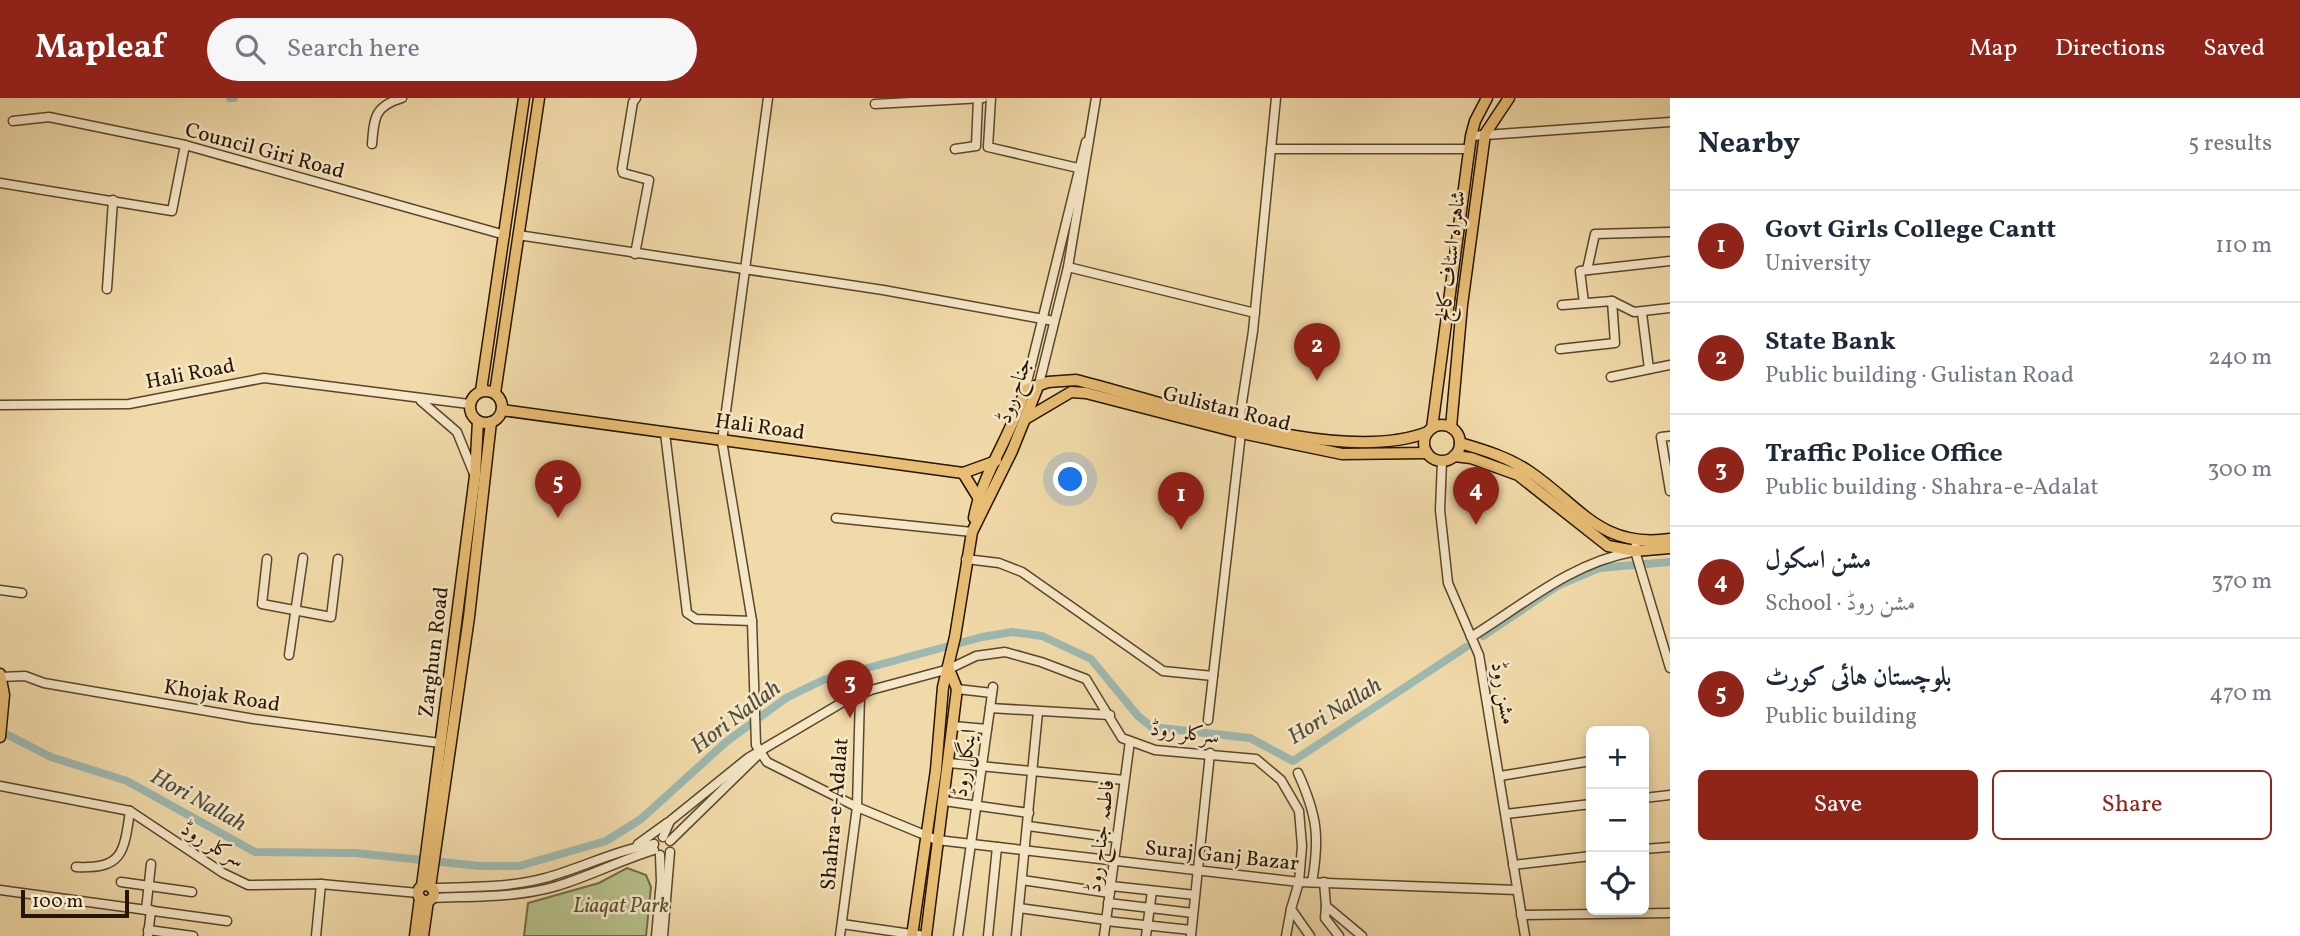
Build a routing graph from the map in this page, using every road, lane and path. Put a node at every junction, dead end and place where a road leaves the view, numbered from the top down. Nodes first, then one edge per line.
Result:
1 (402, 98) edge
2 (524, 98) edge
3 (539, 98) edge
4 (636, 98) edge
5 (768, 98) edge
6 (991, 98) edge
7 (1096, 98) edge
8 (1276, 98) edge
9 (1509, 98) edge
10 (981, 99) edge
11 (1486, 99) edge
12 (875, 104) dead end
13 (1499, 111) junction
14 (1094, 116) junction
15 (13, 121) dead end
16 (1670, 122) edge
17 (1485, 134) junction
18 (1471, 136) junction
19 (372, 144) dead end
20 (185, 145) junction
21 (955, 149) dead end
22 (1271, 149) junction
23 (1469, 149) junction
24 (1078, 169) junction
25 (0, 183) edge
26 (113, 200) junction
27 (1670, 232) edge
28 (505, 235) junction
29 (518, 235) junction
30 (635, 254) junction
31 (1670, 261) edge
32 (1068, 267) junction
33 (743, 270) junction
34 (1587, 270) junction
35 (107, 289) dead end
36 (1612, 301) junction
37 (1584, 303) junction
38 (1562, 305) dead end
39 (1670, 308) edge
40 (1255, 313) junction
41 (1642, 313) junction
42 (1049, 321) junction
43 (1560, 349) dead end
44 (1670, 365) edge
45 (1649, 369) junction
46 (1611, 377) dead end
47 (1039, 384) junction
48 (1025, 390) junction
49 (481, 391) junction
50 (495, 393) junction
51 (420, 400) junction
52 (469, 404) junction
53 (0, 405) edge
54 (502, 410) junction
55 (1026, 418) junction
56 (478, 421) junction
57 (491, 422) junction
58 (1451, 427) junction
59 (1240, 428) junction
60 (1430, 430) junction
61 (665, 433) junction
62 (1670, 436) edge
63 (722, 441) junction
64 (1460, 443) junction
65 (1427, 453) junction
66 (1010, 455) junction
67 (1454, 456) junction
68 (996, 461) junction
69 (1442, 461) junction
70 (963, 473) junction
71 (475, 477) junction
72 (1670, 491) edge
73 (978, 495) junction
74 (982, 510) junction
75 (836, 518) dead end
76 (972, 532) junction
77 (1670, 539) edge
78 (1670, 548) edge
79 (1637, 551) junction
80 (303, 558) dead end
81 (267, 559) dead end
82 (338, 559) dead end
83 (966, 559) junction
84 (462, 573) junction
85 (474, 573) junction
86 (0, 590) edge
87 (22, 593) dead end
88 (296, 611) junction
89 (752, 621) junction
90 (1471, 637) junction
91 (289, 655) dead end
92 (1670, 668) edge
93 (949, 669) junction
94 (1, 676) edge
95 (1213, 676) junction
96 (957, 689) junction
97 (860, 695) junction
98 (990, 708) junction
99 (1038, 712) junction
100 (1110, 715) junction
101 (1208, 720) dead end
102 (953, 726) junction
103 (987, 729) junction
104 (0, 733) edge
105 (1129, 741) junction
106 (440, 743) junction
107 (760, 753) junction
108 (1210, 753) junction
109 (1586, 762) edge
110 (948, 763) junction
111 (981, 766) junction
112 (1033, 771) junction
113 (1298, 773) dead end
114 (1500, 776) junction
115 (1124, 780) junction
116 (0, 786) edge
117 (1670, 794) edge
118 (1649, 797) edge
119 (944, 801) junction
120 (975, 804) junction
121 (1586, 805) edge
122 (856, 807) junction
123 (130, 811) junction
124 (1029, 813) junction
125 (1506, 814) junction
126 (670, 821) junction
127 (1028, 826) junction
128 (925, 835) junction
129 (1117, 838) junction
130 (666, 839) junction
131 (937, 840) junction
132 (970, 844) junction
133 (998, 847) junction
134 (1670, 847) edge
135 (629, 849) junction
136 (656, 849) junction
137 (1649, 849) edge
138 (1026, 850) junction
139 (670, 852) junction
140 (1586, 857) edge
141 (1114, 860) junction
142 (151, 864) dead end
143 (1513, 865) junction
144 (76, 867) dead end
145 (1198, 869) junction
146 (1022, 880) junction
147 (121, 882) dead end
148 (1299, 882) junction
149 (1312, 882) junction
150 (1324, 882) junction
151 (321, 884) junction
152 (149, 886) junction
153 (1110, 889) junction
154 (0, 890) edge
155 (1517, 890) junction
156 (1152, 891) junction
157 (192, 892) dead end
158 (426, 893) junction
159 (1195, 895) junction
160 (1108, 903) junction
161 (1325, 906) junction
162 (1019, 908) junction
163 (1150, 908) junction
164 (1291, 909) junction
165 (148, 910) junction
166 (1193, 913) junction
167 (1670, 913) edge
168 (1521, 915) junction
169 (227, 920) dead end
170 (1106, 921) junction
171 (842, 924) junction
172 (1148, 926) junction
173 (148, 933) edge
174 (1191, 933) edge
175 (912, 935) edge
176 (193, 936) edge
177 (316, 936) edge
178 (415, 936) edge
179 (423, 936) edge
180 (656, 936) edge
181 (663, 936) edge
182 (840, 936) edge
183 (925, 936) edge
184 (958, 936) edge
185 (988, 936) edge
186 (1016, 936) edge
187 (1104, 936) edge
188 (1146, 936) edge
189 (1286, 936) edge
190 (1310, 936) edge
191 (1339, 936) edge
192 (1362, 936) edge
193 (1525, 936) edge

1 - 19 street
2 - 28 main road
3 - 29 main road
4 - 30 street
5 - 33 street
6 - 24 street
7 - 14 street, جناح روڈ
8 - 22 street
9 - 13 main road, شاہراہ اسٹاف کالج
10 - 12 street
10 - 21 street
11 - 13 street
11 - 18 main road, شاہراہ اسٹاف کالج
13 - 17 main road, شاہراہ اسٹاف کالج
14 - 24 street, جناح روڈ
14 - 32 street, جناح روڈ
15 - 20 street, Council Giri Road
16 - 17 street
17 - 18 street
17 - 58 main road, شاہراہ اسٹاف کالج
18 - 23 main road, شاہراہ اسٹاف کالج
20 - 26 street
20 - 28 street, Council Giri Road
22 - 23 street
22 - 40 street
23 - 60 main road, شاہراہ اسٹاف کالج
24 - 42 street, جناح روڈ
25 - 26 street
26 - 35 street
27 - 34 street
28 - 49 main road
29 - 30 street
29 - 50 main road
30 - 33 street
31 - 34 street
32 - 40 street
32 - 42 street, جناح روڈ
33 - 42 street
33 - 63 street
34 - 37 street
36 - 37 street
36 - 41 street
36 - 43 street
37 - 38 street
39 - 41 street
40 - 59 street
41 - 45 street
42 - 47 street, جناح روڈ
42 - 48 street, جناح روڈ
44 - 45 street
45 - 46 street
47 - 48 main road, Gulistan Road
47 - 55 main road, جناح روڈ
47 - 59 main road, Gulistan Road
48 - 68 main road, جناح روڈ
49 - 50 main road
49 - 52 main road
50 - 54 main road
51 - 52 street, Hali Road
51 - 53 street, Hali Road
51 - 71 street
52 - 56 main road
54 - 57 main road
54 - 61 main road, Hali Road
55 - 59 main road, Gulistan Road
55 - 66 main road, جناح روڈ
56 - 57 main road
56 - 71 main road, Zarghun Road
57 - 85 main road, Zarghun Road
58 - 60 main road
58 - 64 main road
59 - 60 main road, Gulistan Road
59 - 65 main road, Gulistan Road
59 - 95 street
60 - 65 main road
61 - 63 main road, Hali Road
61 - 89 street
62 - 72 street
63 - 70 main road, Hali Road
63 - 89 street
64 - 67 main road
64 - 79 main road
65 - 69 main road
66 - 68 main road, Hali Road
66 - 74 main road, جناح روڈ
67 - 69 main road
67 - 79 main road
68 - 70 main road, Hali Road
68 - 73 main road, جناح روڈ
69 - 90 street, مشن روڈ
70 - 73 main road
71 - 84 main road, Zarghun Road
73 - 74 main road
73 - 76 main road, جناح روڈ
74 - 76 main road, جناح روڈ
75 - 76 street
76 - 83 main road, جناح روڈ
77 - 79 main road
78 - 79 main road
79 - 90 street
79 - 92 street
80 - 88 street
81 - 88 street
82 - 88 street
83 - 93 main road, جناح روڈ
83 - 95 street
84 - 85 main road
84 - 106 main road, Zarghun Road
85 - 158 main road, Zarghun Road
86 - 87 street
88 - 91 street
89 - 107 street
90 - 114 street, مشن روڈ
93 - 96 main road
93 - 97 street, سرکلر روڈ
93 - 100 street, سرکلر روڈ
93 - 128 main road, جناح روڈ
94 - 104 main road
94 - 106 street, Khojak Road
95 - 101 street
96 - 98 street, اینگل روڈ
96 - 102 main road
97 - 107 street, سرکلر روڈ
97 - 122 street, Shahra-e-Adalat
98 - 99 street
98 - 103 street, اینگل روڈ
99 - 100 street
99 - 112 street
100 - 105 street, سرکلر روڈ
102 - 103 street
102 - 110 main road
103 - 111 street, اینگل روڈ
105 - 108 street, سرکلر روڈ
105 - 115 street, فاطمہ جناح روڈ
106 - 158 main road, Zarghun Road
107 - 122 street, Suraj Ganj Bazar
107 - 126 street, سرکلر روڈ
107 - 130 street, سرکلر روڈ
108 - 145 street
108 - 148 street, سرکلر روڈ
109 - 114 street
110 - 111 street
110 - 119 main road
111 - 112 street
111 - 120 street, اینگل روڈ
112 - 115 street
112 - 124 street
113 - 149 street
114 - 125 street, مشن روڈ
115 - 129 street, فاطمہ جناح روڈ
116 - 123 street, سرکلر روڈ
117 - 118 street
119 - 120 street
119 - 131 main road
120 - 124 street
120 - 132 street, اینگل روڈ
121 - 125 street
122 - 128 street, Suraj Ganj Bazar
122 - 171 street, Shahra-e-Adalat
123 - 144 street
123 - 151 street, سرکلر روڈ
124 - 127 street
125 - 143 street, مشن روڈ
126 - 130 street, سرکلر روڈ
126 - 135 street
127 - 129 street
127 - 138 street
128 - 131 street, Suraj Ganj Bazar
128 - 175 main road, جناح روڈ
129 - 141 street, فاطمہ جناح روڈ
130 - 136 street
130 - 139 street
131 - 132 street, Suraj Ganj Bazar
131 - 183 main road
132 - 133 street, Suraj Ganj Bazar
132 - 184 street, اینگل روڈ
133 - 138 street, Suraj Ganj Bazar
133 - 185 street
134 - 137 street
135 - 136 street, سرکلر روڈ
135 - 158 street, سرکلر روڈ
136 - 139 street
136 - 158 street, سرکلر روڈ
136 - 180 street
138 - 141 street, Suraj Ganj Bazar
138 - 146 street
139 - 181 street
140 - 143 street
141 - 145 street, Suraj Ganj Bazar
141 - 153 street, فاطمہ جناح روڈ
142 - 152 street
143 - 155 street, مشن روڈ
145 - 148 street, Suraj Ganj Bazar
145 - 159 street
146 - 153 street
146 - 162 street
147 - 152 street
148 - 149 street, Suraj Ganj Bazar
148 - 164 street, سرکلر روڈ
149 - 150 street, Suraj Ganj Bazar
150 - 155 street, Suraj Ganj Bazar
150 - 161 street
151 - 158 street, سرکلر روڈ
151 - 177 street
152 - 157 street
152 - 165 street
153 - 156 street
153 - 160 street, فاطمہ جناح روڈ
154 - 165 street
155 - 168 street, مشن روڈ
156 - 159 street
156 - 163 street
158 - 178 main road, Zarghun Road
158 - 179 main road, Zarghun Road
159 - 166 street
160 - 163 street
160 - 170 street, فاطمہ جناح روڈ
161 - 191 street
161 - 192 street
162 - 170 street
162 - 186 street
163 - 166 street
163 - 172 street
164 - 189 street, سرکلر روڈ
164 - 190 street
165 - 169 street
165 - 173 street
166 - 174 street
167 - 168 street
168 - 193 street, مشن روڈ
170 - 172 street
170 - 187 street, فاطمہ جناح روڈ
171 - 175 street
171 - 182 street, Shahra-e-Adalat
172 - 174 street
172 - 188 street
173 - 176 street
175 - 183 street

